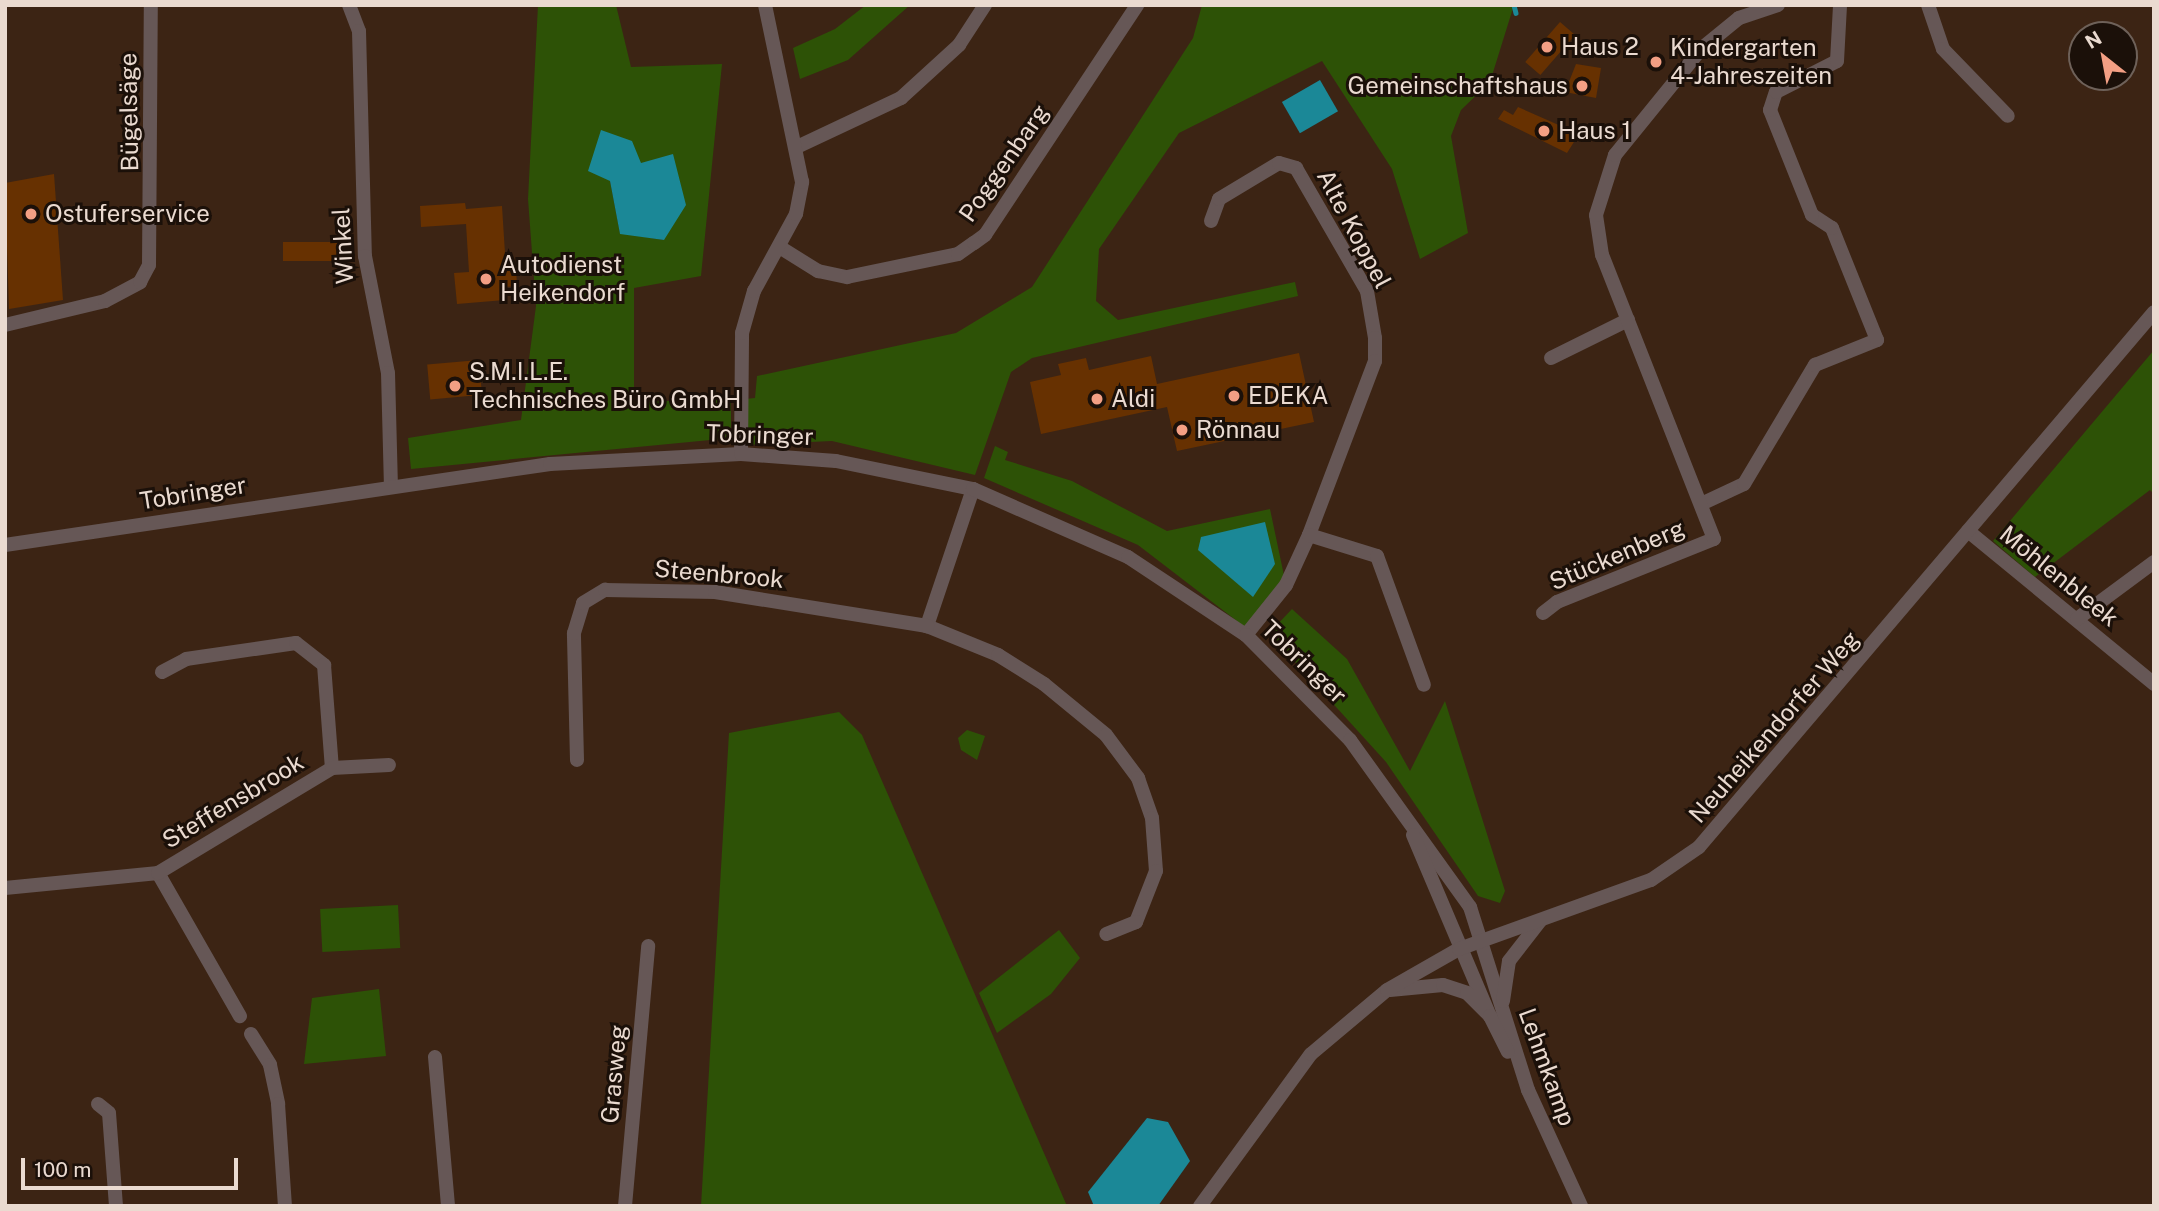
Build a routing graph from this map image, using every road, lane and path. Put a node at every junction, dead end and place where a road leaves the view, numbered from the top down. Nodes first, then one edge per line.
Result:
1 (150, 5) edge
2 (349, 5) edge
3 (765, 5) edge
4 (985, 5) edge
5 (1137, 5) edge
6 (1777, 5) edge
7 (1840, 5) edge
8 (1928, 5) edge
9 (2008, 116) dead end
10 (799, 146) junction
11 (1211, 221) dead end
12 (781, 248) junction
13 (2152, 319) edge
14 (1628, 320) junction
15 (5, 325) edge
16 (1551, 358) dead end
17 (741, 454) junction
18 (391, 485) junction
19 (973, 489) junction
20 (1701, 505) junction
21 (1968, 531) junction
22 (1309, 536) junction
23 (5, 545) edge
24 (2154, 562) edge
25 (1543, 613) dead end
26 (2077, 619) junction
27 (927, 626) junction
28 (1246, 635) junction
29 (162, 672) dead end
30 (2154, 684) edge
31 (1424, 685) dead end
32 (577, 760) dead end
33 (389, 765) dead end
34 (332, 768) junction
35 (1401, 809) junction
36 (158, 873) junction
37 (5, 888) edge
38 (1541, 920) junction
39 (1106, 934) dead end
40 (1480, 940) junction
41 (648, 946) dead end
42 (1459, 949) junction
43 (1387, 990) junction
44 (240, 1016) dead end
45 (1490, 1016) junction
46 (1505, 1020) junction
47 (251, 1034) dead end
48 (435, 1057) dead end
49 (1528, 1090) junction
50 (98, 1104) dead end
51 (116, 1206) edge
52 (285, 1206) edge
53 (448, 1206) edge
54 (625, 1206) edge
55 (1200, 1206) edge
56 (1581, 1206) edge

1 - 15 street, Bügelsäge
2 - 18 street, Winkel
3 - 10 street
4 - 10 street
5 - 12 street, Poggenbarg
6 - 14 street, Stückenberg
7 - 20 street, Stückenberg
8 - 9 street
10 - 12 street
11 - 22 street, Alte Koppel
12 - 17 street
13 - 21 street, Neuheikendorfer Weg
14 - 16 street
14 - 20 street, Stückenberg
17 - 18 street, Tobringer
17 - 19 street, Tobringer
18 - 23 street, Tobringer
19 - 27 street
19 - 28 street, Tobringer
20 - 25 street, Stückenberg
21 - 26 street, Möhlenbleek
21 - 38 street, Neuheikendorfer Weg
22 - 28 street, Alte Koppel
22 - 31 street
24 - 26 street
26 - 30 street, Möhlenbleek
27 - 32 street, Steenbrook
27 - 39 street, Steenbrook
28 - 35 street, Tobringer
29 - 34 street, Steffensbrook
33 - 34 street, Steffensbrook
34 - 36 street, Steffensbrook
35 - 40 street, Tobringer
35 - 42 street, Tobringer
36 - 37 street, Steffensbrook
36 - 44 street, Steffensbrook
38 - 40 street, Neuheikendorfer Weg
38 - 46 street
40 - 42 street, Neuheikendorfer Weg
40 - 46 street, Lehmkamp
41 - 54 street, Grasweg
42 - 43 street, Neuheikendorfer Weg
42 - 45 street, Lehmkamp
43 - 45 street
43 - 55 street, Neuheikendorfer Weg
45 - 49 street, Lehmkamp
46 - 49 street, Lehmkamp
47 - 52 street
48 - 53 street
49 - 56 street, Lehmkamp
50 - 51 street

